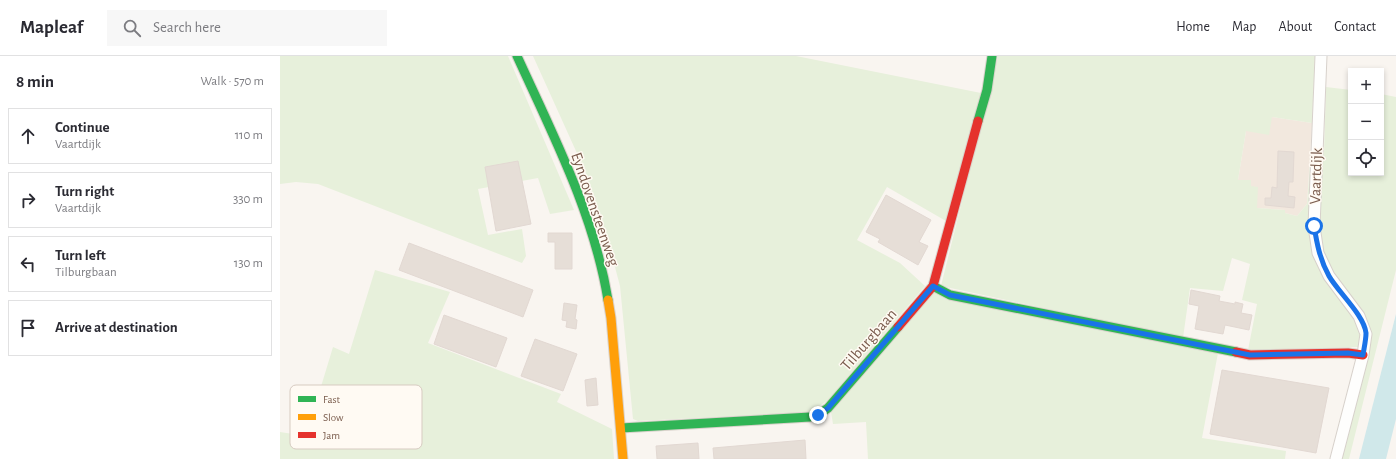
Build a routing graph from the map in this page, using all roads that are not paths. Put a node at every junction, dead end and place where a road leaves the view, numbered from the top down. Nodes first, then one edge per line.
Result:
1 (517, 56) edge
2 (992, 56) edge
3 (1321, 56) edge
4 (933, 286) junction
5 (1363, 355) junction
6 (621, 428) junction
7 (623, 459) edge
8 (1336, 459) edge

1 - 6 street, Eyndovensteenweg
2 - 4 street, Tilburgbaan
3 - 5 street, Vaartdijk
4 - 5 street
4 - 6 street, Tilburgbaan
5 - 8 street, Vaartdijk
6 - 7 street

